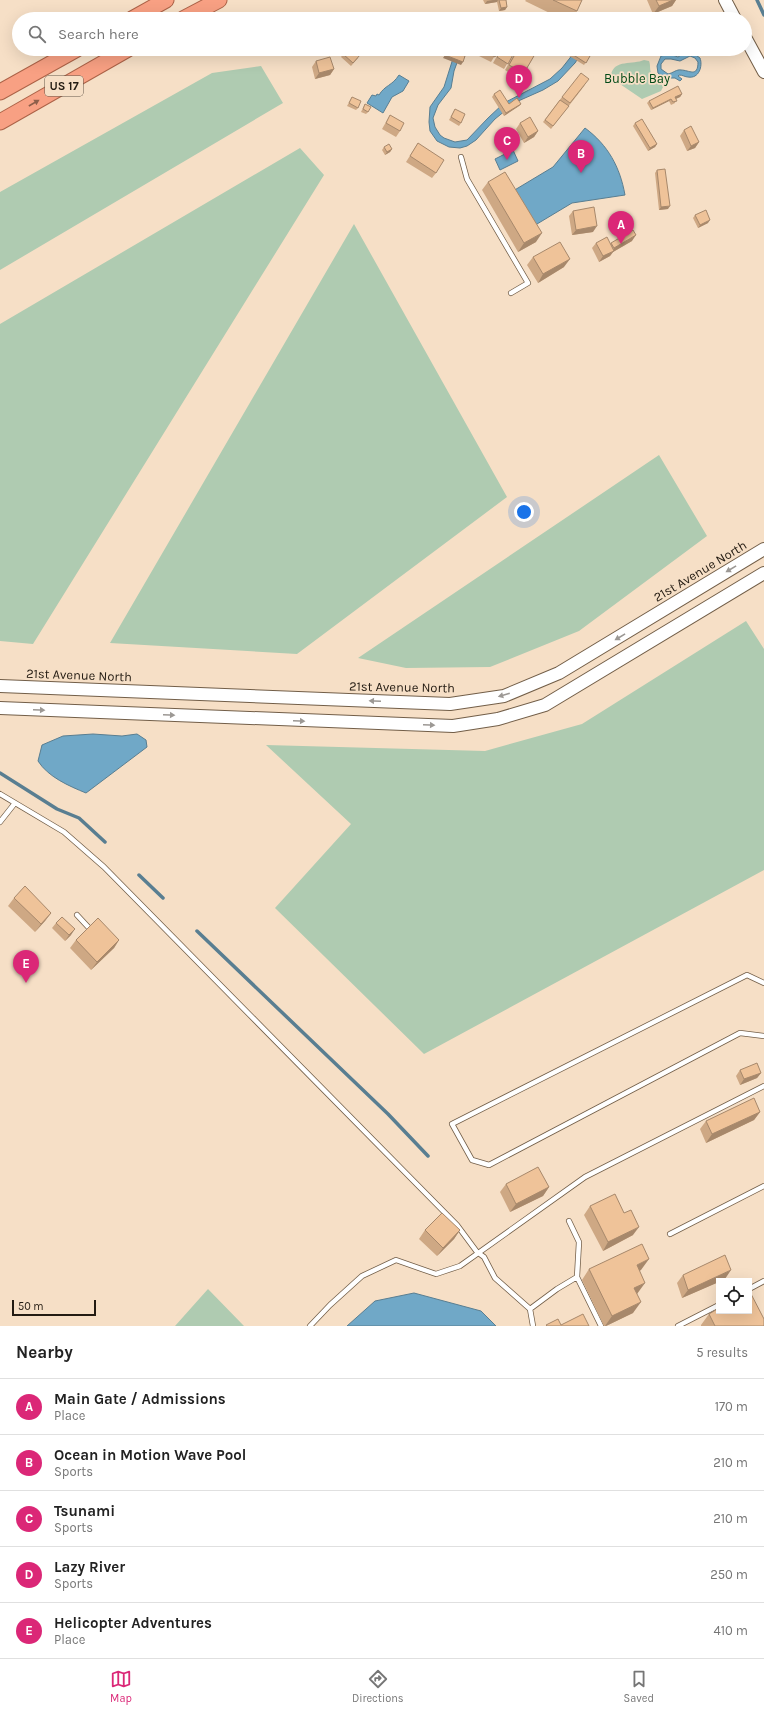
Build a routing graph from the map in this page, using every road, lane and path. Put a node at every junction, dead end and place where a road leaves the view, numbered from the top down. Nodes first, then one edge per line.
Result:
1 (166, 0) edge
2 (219, 0) edge
3 (725, 0) edge
4 (145, 12) edge
5 (196, 12) edge
6 (731, 12) edge
7 (752, 50) edge
8 (64, 56) edge
9 (116, 56) edge
10 (764, 72) edge
11 (0, 92) edge
12 (0, 122) edge
13 (461, 157) dead end
14 (511, 293) dead end
15 (764, 549) edge
16 (764, 573) edge
17 (0, 686) edge
18 (0, 708) edge
19 (0, 794) edge
20 (15, 803) junction
21 (0, 822) edge
22 (77, 915) dead end
23 (90, 929) edge
24 (764, 983) edge
25 (764, 1036) edge
26 (764, 1086) edge
27 (764, 1186) edge
28 (569, 1220) dead end
29 (670, 1234) dead end
30 (476, 1252) junction
31 (577, 1277) junction
32 (764, 1281) edge
33 (752, 1287) edge
34 (716, 1306) edge
35 (530, 1309) junction
36 (310, 1326) edge
37 (533, 1326) edge
38 (601, 1326) edge
39 (678, 1326) edge

1 - 4 highway
2 - 5 highway
3 - 6 street
7 - 10 street
8 - 11 highway, US 17
12 -> 9 highway, US 17
13 - 14 lane
15 -> 17 street, 21st Avenue North
18 -> 16 street
19 - 20 lane
20 - 21 lane
20 - 30 lane
22 - 23 lane
24 - 25 lane
26 - 30 lane
27 - 29 lane
28 - 31 lane
30 - 35 lane
30 - 36 lane
31 - 35 lane
31 - 38 lane
32 - 33 lane
34 - 39 lane
35 - 37 lane

